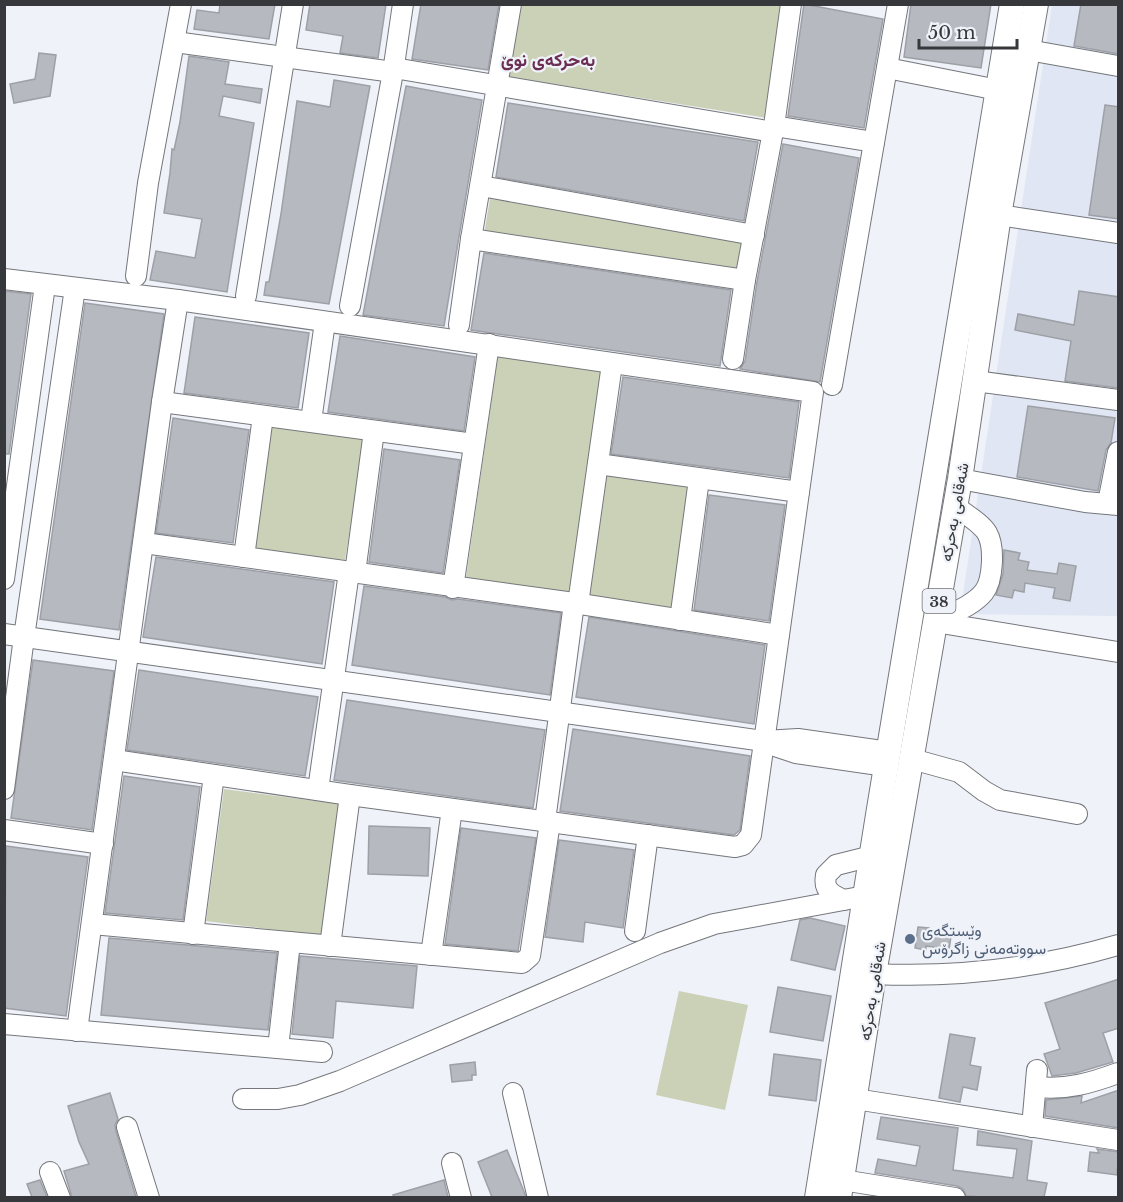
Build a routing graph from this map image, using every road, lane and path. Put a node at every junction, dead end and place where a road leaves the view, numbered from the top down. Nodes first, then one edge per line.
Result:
1 (181, 4) edge
2 (293, 4) edge
3 (403, 4) edge
4 (511, 4) edge
5 (791, 4) edge
6 (898, 4) edge
7 (1012, 4) edge
8 (1036, 4) edge
9 (175, 42) junction
10 (1028, 51) junction
11 (286, 57) junction
12 (1119, 66) edge
13 (887, 68) junction
14 (394, 70) junction
15 (497, 86) junction
16 (998, 90) junction
17 (773, 129) junction
18 (874, 142) junction
19 (481, 186) junction
20 (999, 215) junction
21 (1119, 234) edge
22 (754, 235) junction
23 (471, 239) junction
24 (136, 276) dead end
25 (4, 279) edge
26 (745, 280) junction
27 (45, 285) junction
28 (75, 288) junction
29 (246, 296) dead end
30 (178, 300) junction
31 (350, 306) dead end
32 (960, 317) junction
33 (984, 321) junction
34 (325, 322) junction
35 (459, 325) dead end
36 (489, 344) junction
37 (733, 359) dead end
38 (953, 362) junction
39 (612, 364) junction
40 (977, 373) junction
41 (832, 385) dead end
42 (1119, 400) edge
43 (162, 402) junction
44 (263, 416) junction
45 (310, 421) junction
46 (374, 431) junction
47 (474, 444) junction
48 (1119, 452) edge
49 (598, 464) junction
50 (699, 479) junction
51 (960, 479) junction
52 (799, 492) junction
53 (1113, 504) edge
54 (955, 506) junction
55 (144, 543) junction
56 (244, 557) junction
57 (352, 573) junction
58 (4, 579) edge
59 (453, 588) junction
60 (576, 604) junction
61 (680, 620) junction
62 (935, 622) junction
63 (779, 634) junction
64 (14, 635) edge
65 (128, 651) junction
66 (1119, 652) edge
67 (334, 680) junction
68 (558, 713) junction
69 (764, 741) junction
70 (896, 759) junction
71 (114, 760) junction
72 (214, 775) junction
73 (4, 789) edge
74 (318, 790) junction
75 (350, 795) junction
76 (452, 809) junction
77 (1077, 814) dead end
78 (547, 822) junction
79 (4, 830) edge
80 (648, 835) junction
81 (103, 844) junction
82 (872, 856) junction
83 (854, 898) junction
84 (92, 924) junction
85 (636, 931) dead end
86 (193, 934) junction
87 (290, 942) junction
88 (1119, 945) edge
89 (330, 946) junction
90 (431, 955) junction
91 (874, 974) junction
92 (4, 1024) edge
93 (77, 1031) junction
94 (278, 1048) junction
95 (322, 1052) dead end
96 (1119, 1073) edge
97 (513, 1093) dead end
98 (243, 1099) dead end
99 (855, 1099) junction
100 (127, 1127) dead end
101 (1032, 1127) junction
102 (1119, 1140) edge
103 (452, 1163) dead end
104 (50, 1172) dead end
105 (841, 1189) edge
106 (60, 1197) edge
107 (149, 1197) edge
108 (461, 1197) edge
109 (538, 1197) edge
110 (817, 1197) edge
111 (955, 1197) edge

1 - 9 street
2 - 11 street
3 - 14 street
4 - 15 street
5 - 17 street
6 - 13 street
7 - 16 main road, شەقامی بەحرکە / 38
8 - 10 main road, شەقامی بەحرکە / 38
9 - 11 street
9 - 24 street
10 - 12 street
10 - 20 main road, شەقامی بەحرکە / 38
11 - 14 street
11 - 29 street
13 - 16 street
13 - 18 street
14 - 15 street
14 - 31 street
15 - 17 street
15 - 19 street
16 - 32 main road, شەقامی بەحرکە / 38
17 - 18 street
17 - 22 street
18 - 41 street
19 - 22 street
19 - 23 street
20 - 21 street
20 - 33 main road, شەقامی بەحرکە / 38
22 - 26 street
23 - 26 street
23 - 35 street
25 - 27 street
26 - 37 street
27 - 28 street
27 - 58 street
28 - 30 street
28 - 64 street
30 - 34 street
30 - 43 street
32 - 33 main road
32 - 38 main road, شەقامی بەحرکە / 38
33 - 40 main road, شەقامی بەحرکە / 38
34 - 36 street
34 - 45 street
36 - 39 street
36 - 47 street
38 - 40 main road
38 - 70 main road, شەقامی بەحرکە / 38
39 - 49 street
39 - 52 street
40 - 42 street
40 - 51 main road, شەقامی بەحرکە / 38
43 - 44 street
43 - 55 street
44 - 45 street
44 - 56 street
45 - 46 street
46 - 47 street
46 - 57 street
47 - 59 street
48 - 53 street
49 - 50 street
49 - 60 street
50 - 52 street
50 - 61 street
51 - 53 street
51 - 54 main road, شەقامی بەحرکە / 38
52 - 63 street
54 - 62 main road, شەقامی بەحرکە / 38
54 - 62 street
55 - 56 street
55 - 65 street
56 - 57 street
57 - 59 street
57 - 67 street
59 - 60 street
60 - 61 street
60 - 68 street
61 - 63 street
62 - 66 street
62 - 70 main road, شەقامی بەحرکە / 38
63 - 69 street
64 - 65 street
64 - 73 street
65 - 67 street
65 - 71 street
67 - 68 street
67 - 74 street
68 - 69 street
68 - 78 street
69 - 70 street
69 - 80 street
70 - 77 street
70 - 82 main road, شەقامی بەحرکە / 38
70 - 91 main road, شەقامی بەحرکە / 38
71 - 72 street
71 - 81 street
72 - 74 street
72 - 86 street
74 - 75 street
75 - 76 street
75 - 89 street
76 - 78 street
76 - 90 street
78 - 80 street
78 - 90 street
79 - 81 street
80 - 85 street
81 - 84 street
82 - 83 main road, شەقامی بەحرکە / 38
82 - 83 street
83 - 98 street
83 - 110 main road, شەقامی بەحرکە / 38
84 - 86 street
84 - 93 street
86 - 87 street
87 - 89 street
87 - 94 street
88 - 91 street
89 - 90 street
91 - 99 main road, شەقامی بەحرکە / 38
92 - 93 street
93 - 94 street
94 - 95 street
96 - 101 street
97 - 109 street
99 - 101 street
99 - 105 main road, شەقامی بەحرکە / 38
100 - 107 street
101 - 102 street
103 - 108 street
104 - 106 street
105 - 111 street

